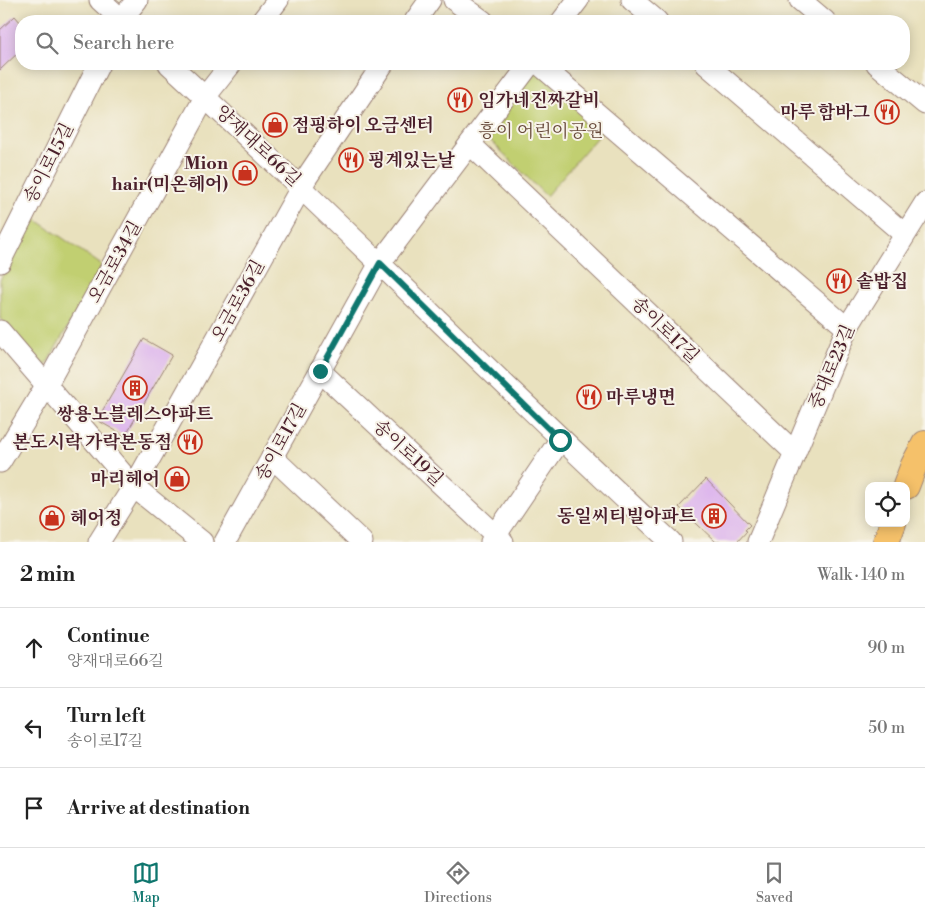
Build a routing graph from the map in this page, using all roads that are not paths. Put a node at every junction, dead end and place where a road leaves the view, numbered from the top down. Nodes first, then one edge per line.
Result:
1 (100, 0) edge
2 (137, 0) edge
3 (278, 0) edge
4 (430, 0) edge
5 (454, 0) edge
6 (578, 0) edge
7 (632, 0) edge
8 (800, 0) edge
9 (115, 15) edge
10 (126, 15) edge
11 (267, 15) edge
12 (419, 15) edge
13 (475, 15) edge
14 (567, 15) edge
15 (650, 15) edge
16 (818, 15) edge
17 (96, 70) edge
18 (176, 70) edge
19 (227, 70) edge
20 (379, 70) edge
21 (526, 70) edge
22 (546, 70) edge
23 (713, 70) edge
24 (883, 70) edge
25 (206, 98) junction
26 (925, 104) edge
27 (470, 144) junction
28 (302, 186) junction
29 (925, 203) edge
30 (904, 234) junction
31 (0, 262) edge
32 (380, 263) junction
33 (847, 328) junction
34 (0, 331) edge
35 (320, 371) junction
36 (46, 386) junction
37 (560, 440) junction
38 (925, 444) edge
39 (795, 453) junction
40 (272, 457) junction
41 (0, 462) edge
42 (908, 482) edge
43 (132, 486) junction
44 (892, 527) edge
45 (497, 540) edge
46 (99, 542) edge
47 (202, 542) edge
48 (226, 542) edge
49 (362, 542) edge
50 (671, 542) edge
51 (758, 542) edge
52 (886, 542) edge

1 - 9 street
2 - 10 street
3 - 11 street
4 - 12 street
5 - 13 street
6 - 14 street
7 - 15 street
8 - 16 street
17 - 31 street, 송이로15길
18 - 25 street, 양재대로66길
19 - 25 street, 오금로34길
20 - 28 street, 오금로36길
21 - 27 street, 송이로17길
22 - 33 street
23 - 30 street
24 - 26 street
25 - 28 street, 양재대로66길
25 - 36 street, 오금로34길
27 - 32 street, 송이로17길
27 - 39 street, 송이로17길
28 - 32 street, 양재대로66길
28 - 43 street, 오금로36길
29 - 30 street, 중대로23길
30 - 33 street, 중대로23길
32 - 35 street, 송이로17길
32 - 37 street, 양재대로66길
33 - 39 street, 중대로23길
34 - 36 street
35 - 40 street, 송이로17길
35 - 45 street, 송이로19길
36 - 41 street, 오금로34길
36 - 43 street
37 - 45 street, 송이로19길
37 - 50 street, 양재대로66길
38 - 42 main road
39 - 51 street, 중대로23길
40 - 48 street, 송이로17길
40 - 49 street
43 - 46 street, 오금로36길
43 - 47 street
44 - 52 main road

